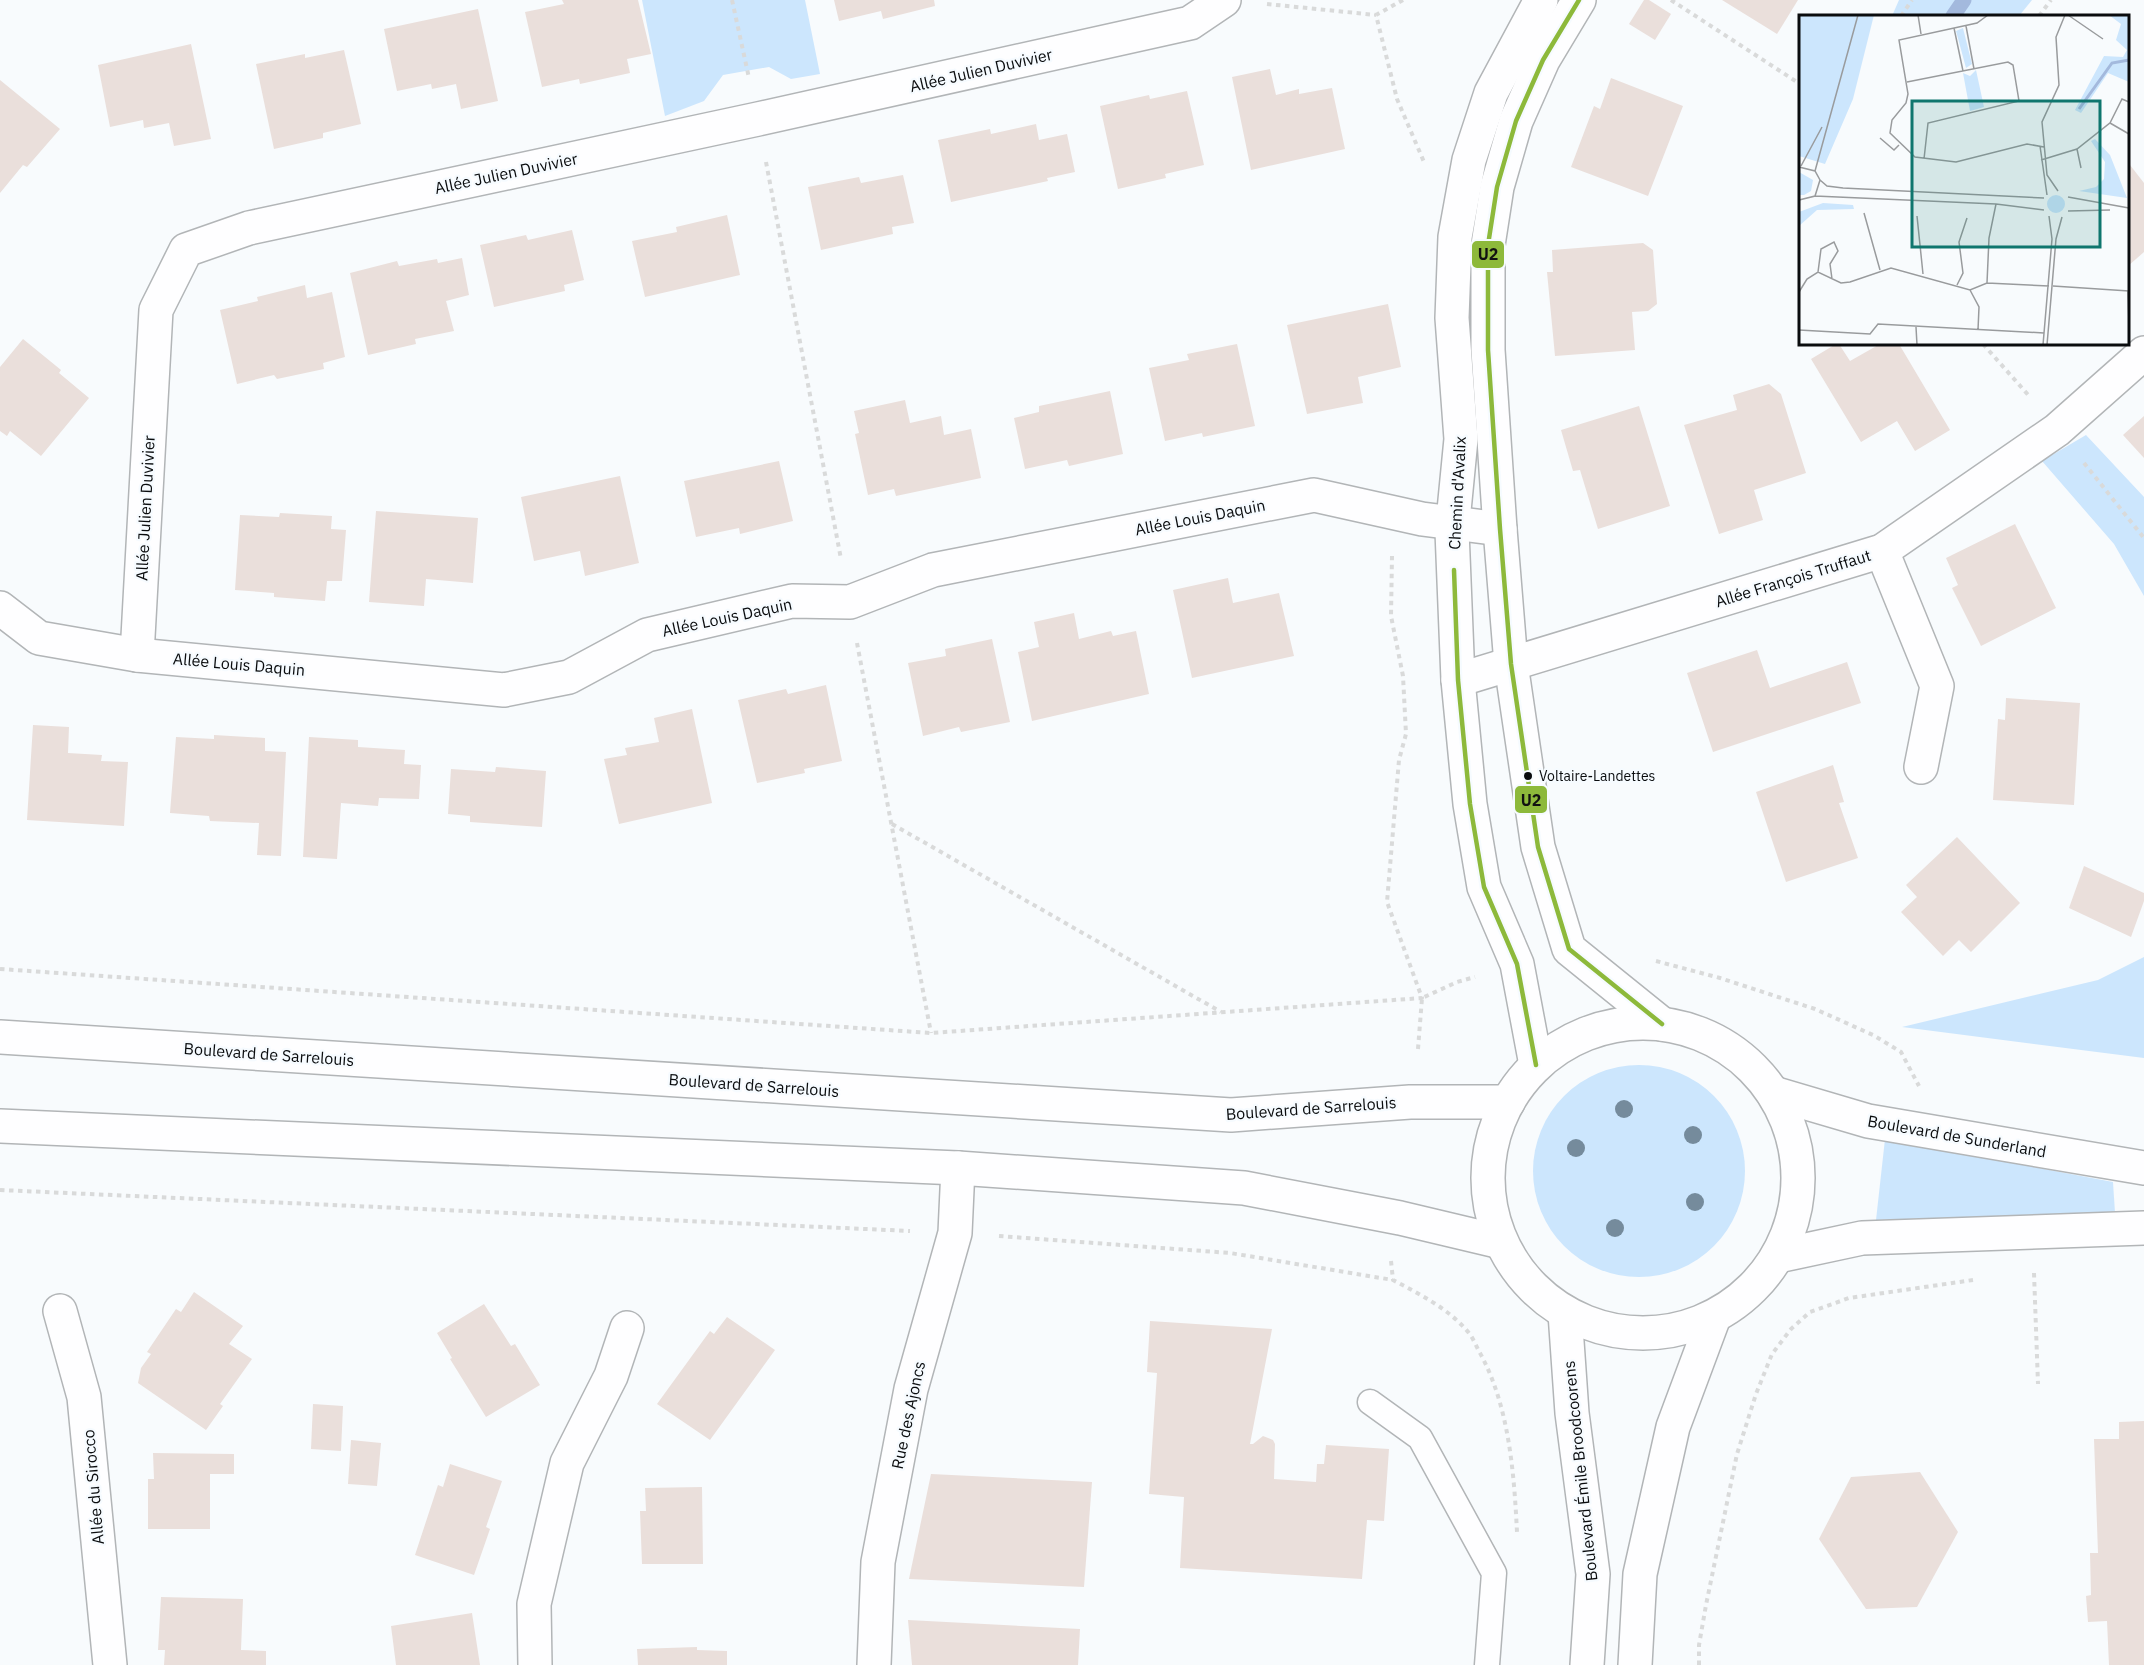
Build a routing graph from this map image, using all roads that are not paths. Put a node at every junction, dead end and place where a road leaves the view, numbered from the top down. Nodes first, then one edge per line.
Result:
1 (1224, 0) edge
2 (1540, 0) edge
3 (1579, 0) edge
4 (2144, 353) edge
5 (1453, 523) junction
6 (1500, 529) junction
7 (1881, 551) junction
8 (0, 608) edge
9 (137, 655) junction
10 (1511, 664) junction
11 (1458, 680) junction
12 (1921, 766) dead end
13 (1662, 1024) junction
14 (0, 1037) edge
15 (1536, 1065) junction
16 (1773, 1093) junction
17 (1508, 1102) junction
18 (0, 1126) edge
19 (958, 1168) junction
20 (2144, 1168) edge
21 (2144, 1228) edge
22 (1501, 1242) junction
23 (1778, 1256) junction
24 (60, 1311) dead end
25 (1565, 1313) junction
26 (1714, 1317) junction
27 (627, 1328) dead end
28 (1370, 1402) dead end
29 (110, 1665) edge
30 (535, 1665) edge
31 (874, 1665) edge
32 (1487, 1665) edge
33 (1587, 1665) edge
34 (1635, 1665) edge

1 - 9 street, Allée Julien Duvivier
2 - 5 street, Chemin d'Avalix
3 - 6 street, Chemin d'Avalix
4 - 7 street, Allée François Truffaut
5 - 6 street, Allée Louis Daquin
5 - 9 street, Allée Louis Daquin
5 - 11 street, Chemin d'Avalix
6 - 10 street, Chemin d'Avalix
7 - 10 street, Allée François Truffaut
7 - 12 street
8 - 9 street, Allée Louis Daquin
10 - 11 street, Allée François Truffaut
10 - 13 street, Chemin d'Avalix
11 - 15 street, Chemin d'Avalix
13 - 15 street
13 - 16 street
14 - 17 street, Boulevard de Sarrelouis
15 - 17 street
16 - 20 street, Boulevard de Sunderland
16 - 23 street
17 - 22 street
18 - 19 street
19 - 22 street
19 - 31 street, Rue des Ajoncs
21 - 23 street
22 - 25 street
23 - 26 street
24 - 29 street, Allée du Sirocco
25 - 26 street
25 - 33 street, Boulevard Émile Broodcoorens
26 - 34 street
27 - 30 street
28 - 32 lane

